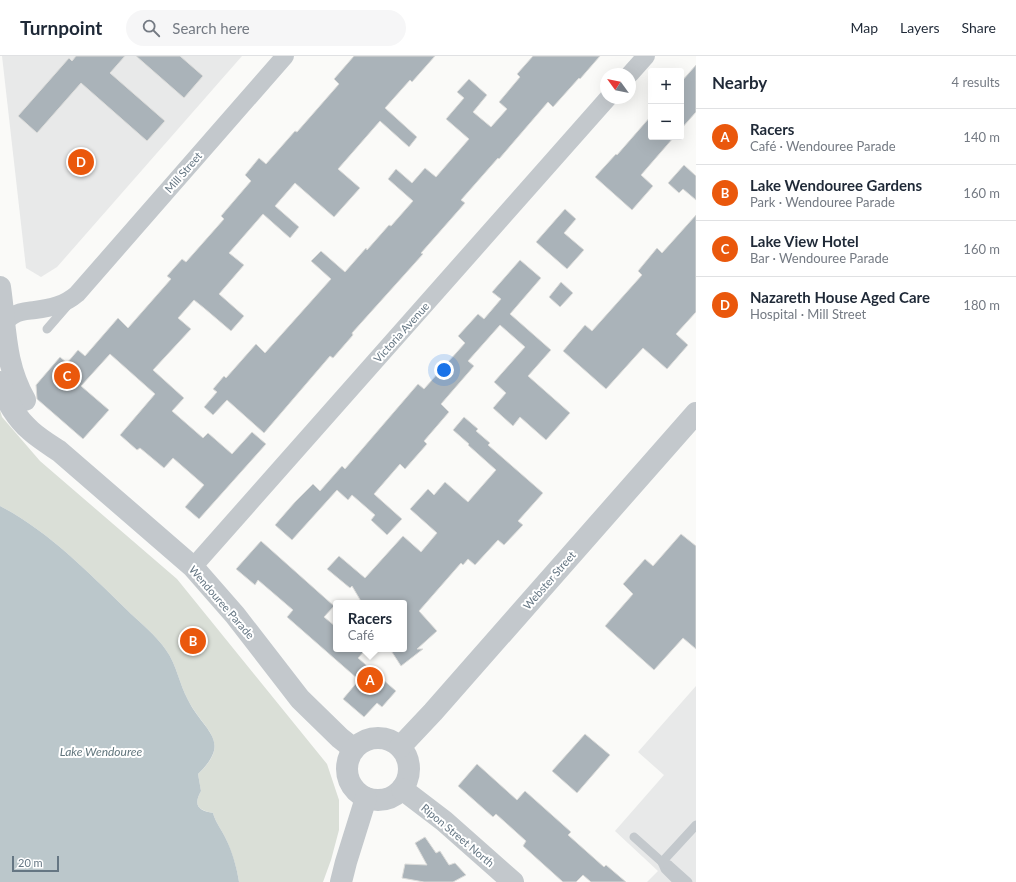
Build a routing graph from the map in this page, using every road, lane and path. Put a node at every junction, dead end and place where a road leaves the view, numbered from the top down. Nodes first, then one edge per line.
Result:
1 (284, 56) edge
2 (646, 56) edge
3 (635, 68) edge
4 (603, 104) edge
5 (83, 288) junction
6 (2, 304) edge
7 (47, 329) dead end
8 (0, 382) edge
9 (696, 413) edge
10 (59, 451) junction
11 (193, 567) junction
12 (400, 747) junction
13 (354, 749) junction
14 (402, 788) junction
15 (366, 798) junction
16 (696, 825) edge
17 (634, 837) dead end
18 (662, 862) junction
19 (341, 882) edge
20 (513, 882) edge
21 (678, 882) edge
22 (688, 882) edge

1 - 5 street, Mill Street
2 - 3 street
4 - 11 street, Victoria Avenue
5 - 6 street
5 - 7 lane
6 - 10 street, Wendouree Parade
8 - 10 street, Wendouree Parade
9 - 12 street, Webster Street
10 - 11 street, Wendouree Parade
11 - 13 street, Wendouree Parade
12 - 13 street
12 - 14 street
13 - 15 street
14 - 15 street
14 - 20 street, Ripon Street North
15 - 19 street
16 - 18 lane
17 - 18 lane
18 - 21 lane
18 - 22 lane

